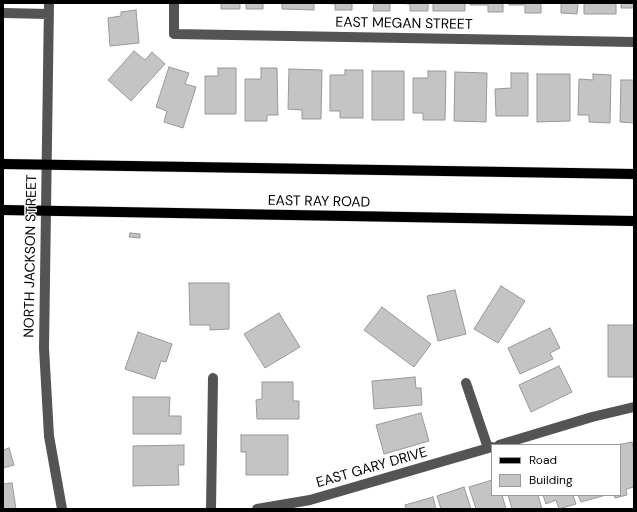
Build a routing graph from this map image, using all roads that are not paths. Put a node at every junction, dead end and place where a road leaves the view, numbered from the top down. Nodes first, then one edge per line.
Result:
1 (49, 3) edge
2 (174, 3) edge
3 (3, 13) edge
4 (49, 14) junction
5 (634, 42) edge
6 (3, 164) edge
7 (46, 165) junction
8 (634, 174) edge
9 (3, 210) edge
10 (46, 211) junction
11 (634, 221) edge
12 (213, 378) dead end
13 (466, 383) dead end
14 (634, 407) edge
15 (502, 444) edge
16 (490, 448) edge
17 (62, 509) edge
18 (211, 509) edge
19 (257, 509) edge

1 - 4 street, NORTH JACKSON STREET
2 - 5 street, EAST MEGAN STREET
3 - 4 street
4 - 7 street, NORTH JACKSON STREET
6 - 7 main road
7 - 8 main road
7 - 10 street, NORTH JACKSON STREET
9 - 10 main road, EAST RAY ROAD
10 - 11 main road, EAST RAY ROAD
10 - 17 street, NORTH JACKSON STREET
12 - 18 street
13 - 16 street
14 - 15 street
16 - 19 street, EAST GARY DRIVE

